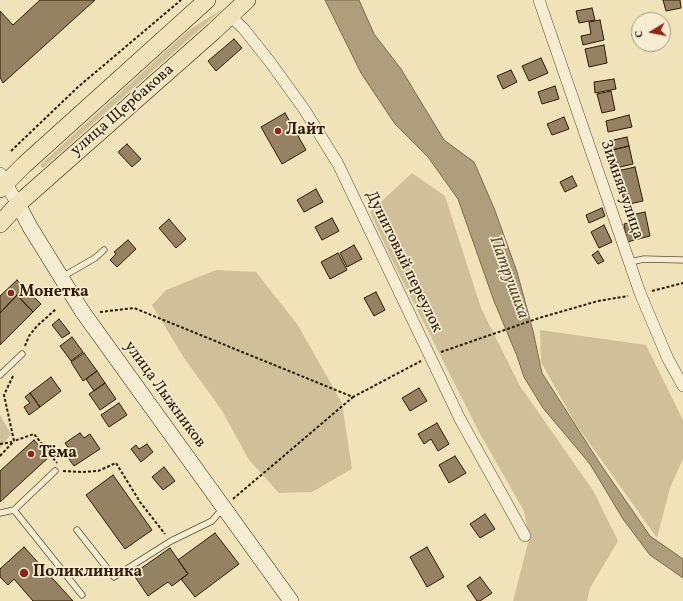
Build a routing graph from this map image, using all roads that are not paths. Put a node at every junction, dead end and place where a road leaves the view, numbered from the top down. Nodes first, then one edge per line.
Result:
1 (247, 0) edge
2 (539, 0) edge
3 (205, 1) edge
4 (230, 16) junction
5 (2, 183) edge
6 (18, 204) junction
7 (0, 224) edge
8 (104, 250) dead end
9 (683, 260) edge
10 (630, 262) junction
11 (61, 277) junction
12 (22, 354) road end
13 (0, 375) edge
14 (683, 386) edge
15 (56, 471) road end
16 (223, 508) junction
17 (14, 510) junction
18 (0, 513) edge
19 (77, 530) dead end
20 (525, 536) dead end
21 (82, 595) dead end
22 (291, 601) edge

1 - 4 main road, улица Щербакова
2 - 10 street, Зимняя улица
3 - 5 main road, улица Щербакова
4 - 6 main road, улица Щербакова
4 - 20 street, Дунитовый переулок
5 - 6 street
6 - 7 main road, улица Щербакова
6 - 11 main road, улица Лыжников
8 - 11 lane
9 - 10 lane
10 - 14 street, Зимняя улица
11 - 16 main road, улица Лыжников
12 - 13 lane
15 - 17 lane
16 - 19 lane
16 - 22 main road, улица Лыжников
17 - 18 lane
17 - 21 lane

